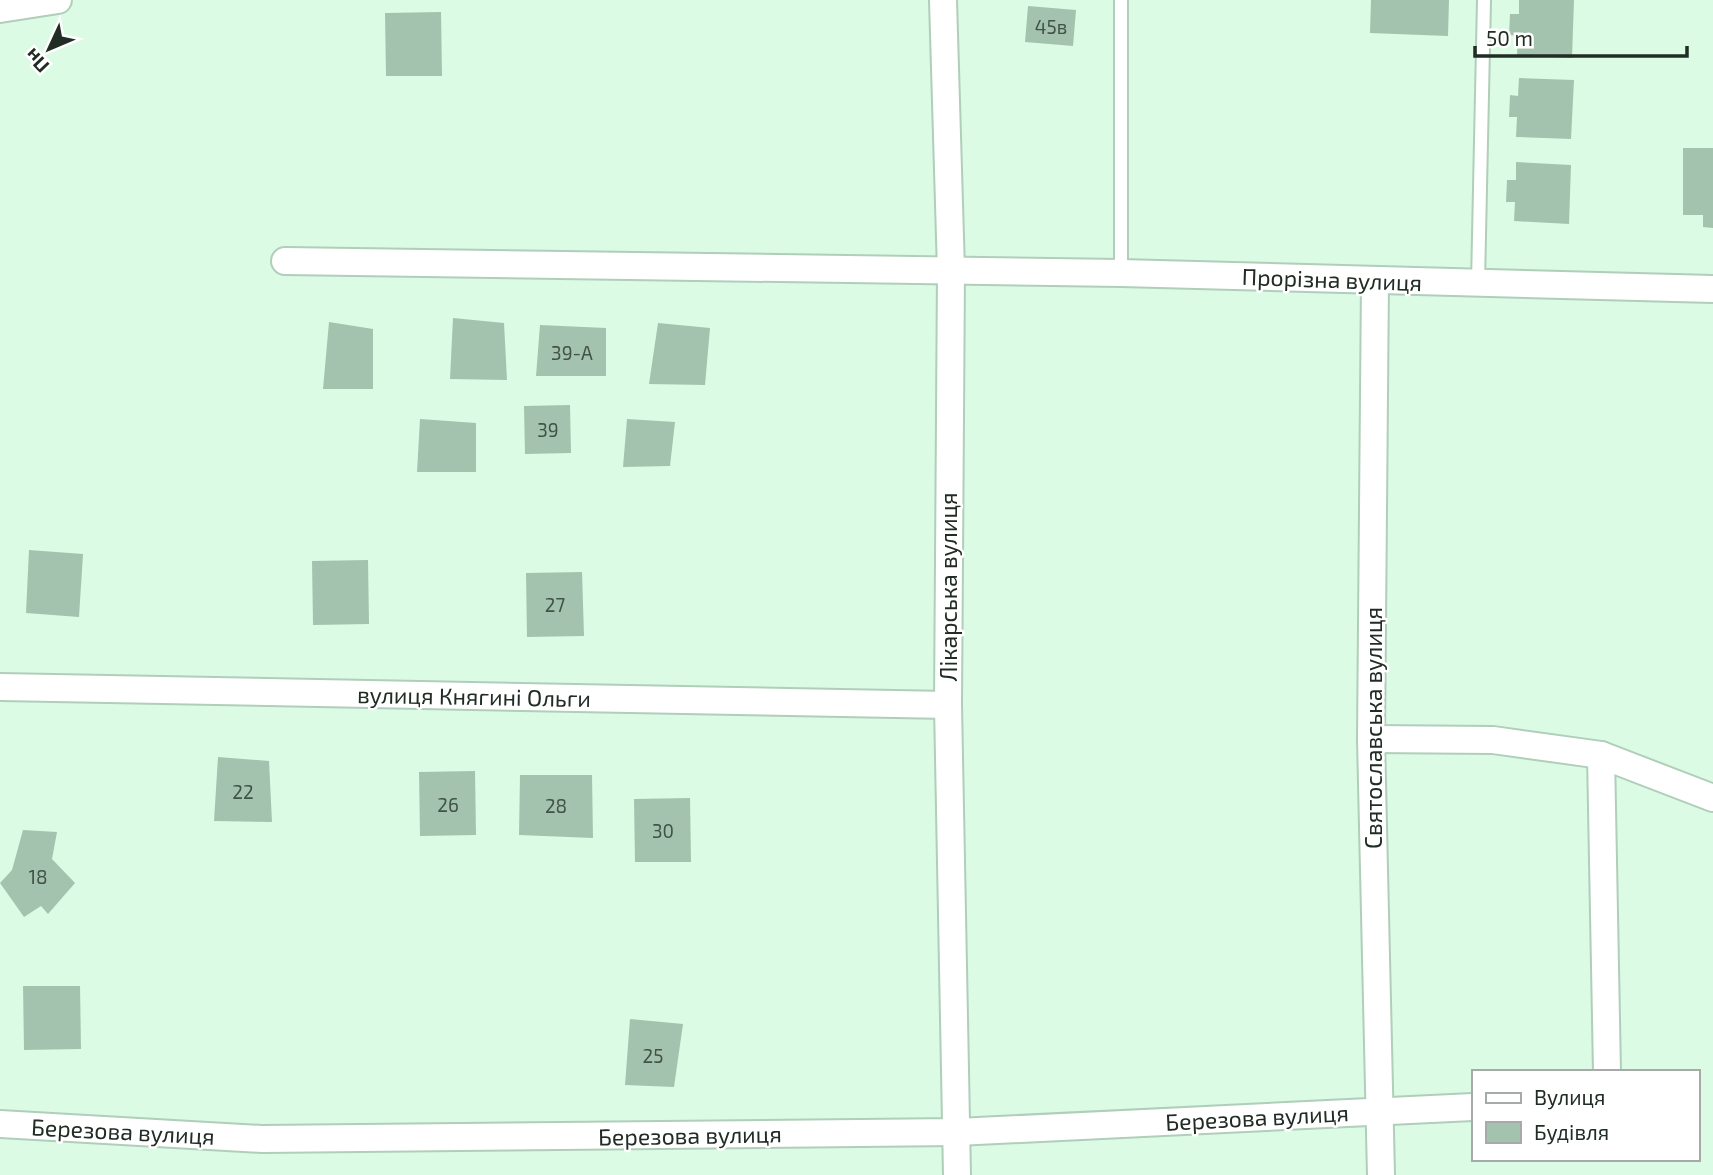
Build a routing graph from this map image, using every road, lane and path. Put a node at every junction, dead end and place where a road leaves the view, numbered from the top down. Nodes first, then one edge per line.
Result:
1 (58, 0) edge
2 (943, 0) edge
3 (1121, 0) edge
4 (1484, 0) edge
5 (0, 9) edge
6 (285, 261) dead end
7 (951, 271) junction
8 (1121, 273) junction
9 (1375, 280) junction
10 (1478, 283) junction
11 (1713, 289) edge
12 (0, 687) edge
13 (947, 705) junction
14 (1371, 739) junction
15 (1601, 755) junction
16 (1713, 798) edge
17 (1607, 1070) edge
18 (1472, 1107) edge
19 (1380, 1110) junction
20 (0, 1124) edge
21 (957, 1132) junction
22 (957, 1175) edge
23 (1381, 1175) edge

1 - 5 street
2 - 7 street, Лікарська вулиця
3 - 8 lane
4 - 10 lane
6 - 7 street
7 - 8 street, Прорізна вулиця
7 - 13 street, Лікарська вулиця
8 - 9 street, Прорізна вулиця
9 - 10 street, Прорізна вулиця
9 - 14 street, Святославська вулиця
10 - 11 street, Прорізна вулиця
12 - 13 street, вулиця Княгині Ольги
13 - 21 street, Лікарська вулиця
14 - 15 street
14 - 19 street, Святославська вулиця
15 - 16 street
15 - 17 street
18 - 19 street, Березова вулиця
19 - 21 street, Березова вулиця
19 - 23 street, Святославська вулиця
20 - 21 street, Березова вулиця
21 - 22 street, Лікарська вулиця

